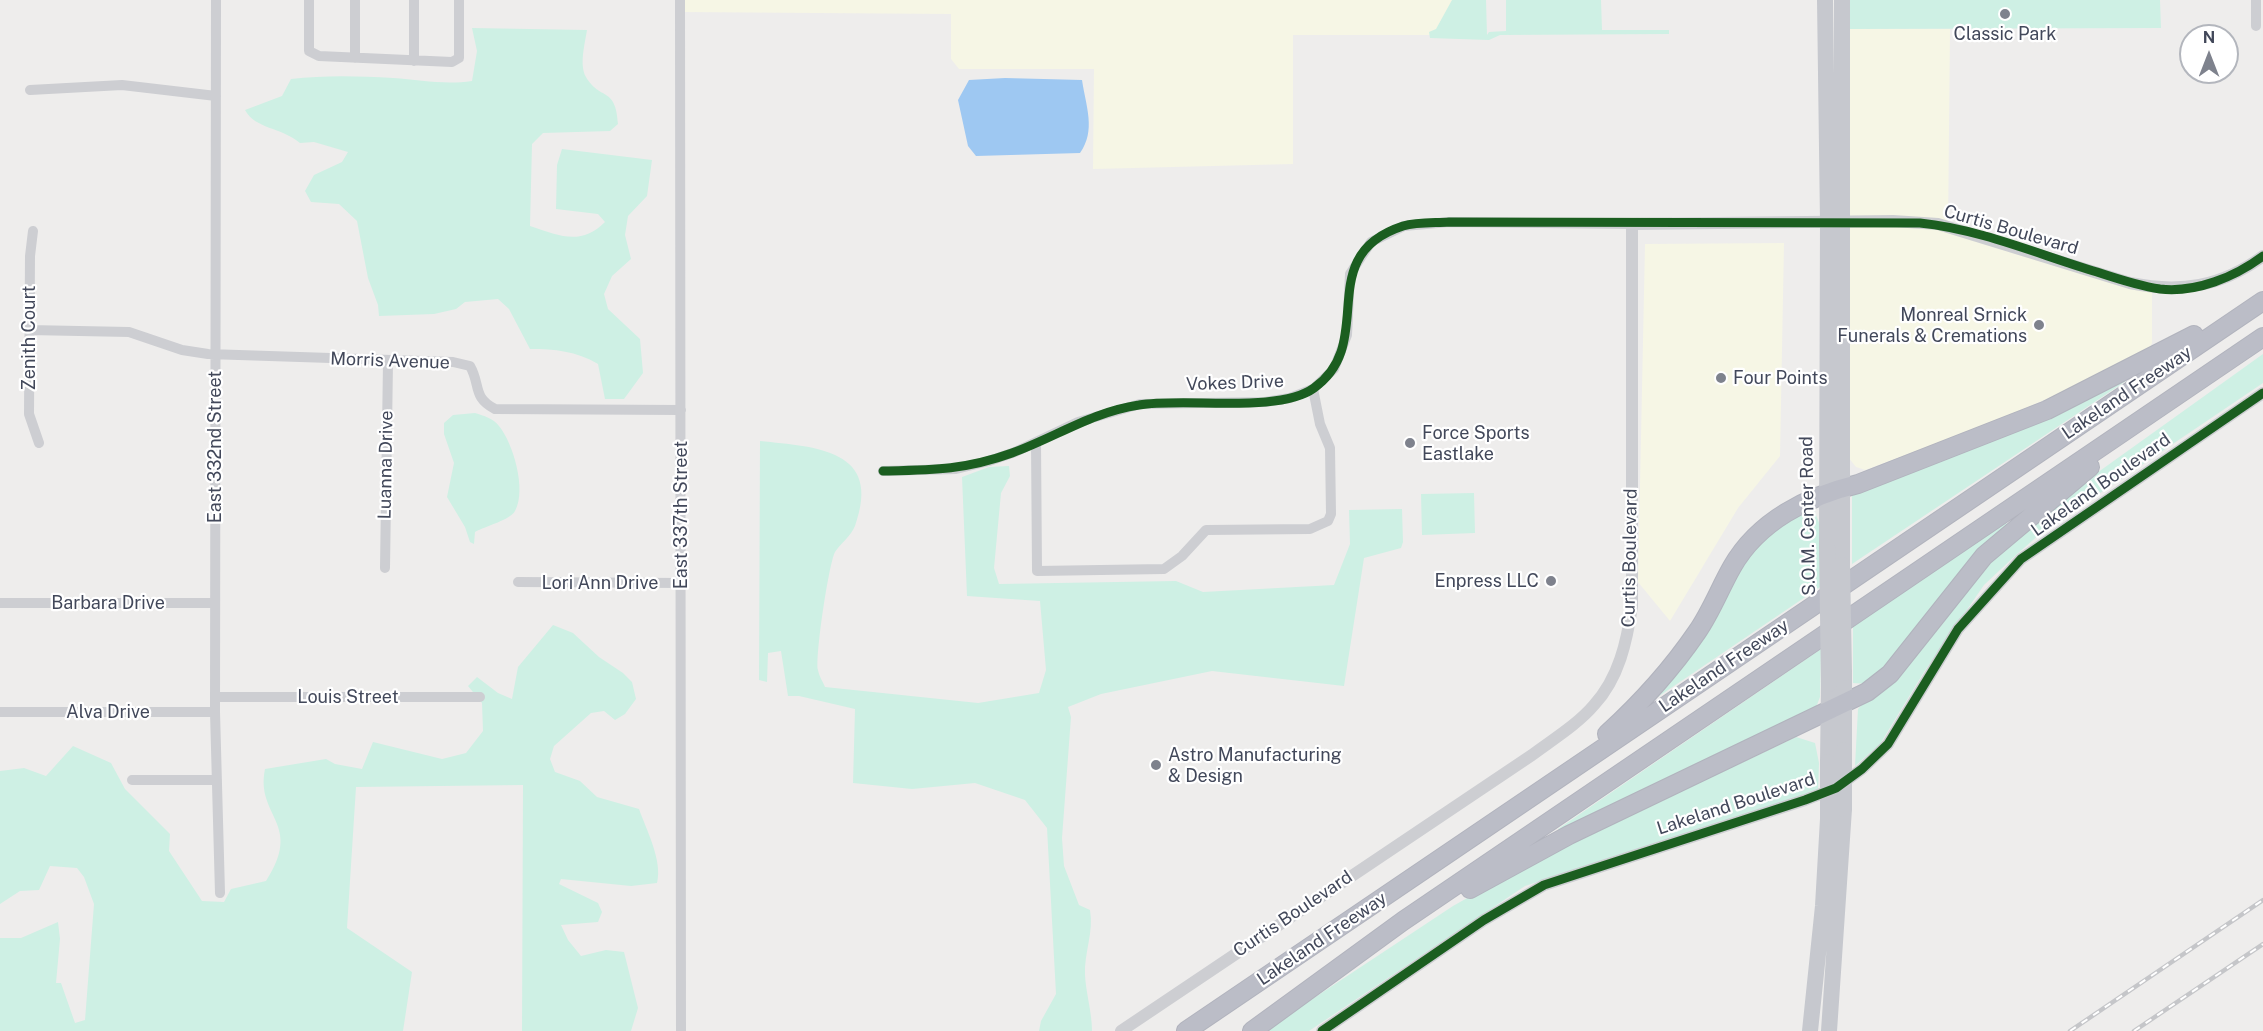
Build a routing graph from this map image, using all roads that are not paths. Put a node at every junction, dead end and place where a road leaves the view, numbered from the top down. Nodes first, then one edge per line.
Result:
1 (216, 0) edge
2 (309, 0) edge
3 (355, 0) edge
4 (414, 0) edge
5 (459, 0) edge
6 (680, 0) edge
7 (1825, 0) edge
8 (1842, 0) edge
9 (2256, 0) edge
10 (2256, 26) dead end
11 (355, 58) junction
12 (414, 61) junction
13 (30, 90) dead end
14 (216, 96) junction
15 (1835, 222) junction
16 (1632, 224) junction
17 (33, 231) dead end
18 (2263, 256) edge
19 (2263, 299) edge
20 (29, 330) junction
21 (2263, 337) edge
22 (2263, 345) edge
23 (215, 354) junction
24 (387, 362) junction
25 (1313, 389) junction
26 (2263, 393) edge
27 (681, 410) junction
28 (1036, 442) junction
29 (39, 443) dead end
30 (883, 471) dead end
31 (1834, 490) junction
32 (385, 568) dead end
33 (518, 582) dead end
34 (681, 583) junction
35 (0, 603) edge
36 (215, 603) junction
37 (480, 696) dead end
38 (215, 697) junction
39 (1836, 709) junction
40 (0, 712) edge
41 (215, 712) junction
42 (1561, 776) junction
43 (132, 780) dead end
44 (217, 780) junction
45 (220, 893) dead end
46 (1403, 921) junction
47 (681, 1031) edge
48 (1120, 1031) edge
49 (1186, 1031) edge
50 (1252, 1031) edge
51 (1322, 1031) edge
52 (1810, 1031) edge
53 (1829, 1031) edge

1 - 14 street, East 332nd Street
2 - 11 street
3 - 11 street
4 - 12 street
5 - 12 street
6 - 27 street, East 337th Street
7 - 15 main road, S.O.M. Center Road
8 - 15 main road, S.O.M. Center Road
9 - 10 street
11 - 12 street
13 - 14 street
14 - 23 street, East 332nd Street
15 - 16 street, Curtis Boulevard
15 - 18 street, Curtis Boulevard
15 - 31 main road, S.O.M. Center Road
16 - 25 street, Vokes Drive
16 - 48 street, Curtis Boulevard
17 - 20 street, Zenith Court
19 - 31 highway
19 - 42 highway, Lakeland Freeway
20 - 23 street, Morris Avenue
20 - 29 street, Zenith Court
21 - 46 highway, Lakeland Freeway
22 - 39 highway
23 - 24 street, Morris Avenue
23 - 36 street, East 332nd Street
24 - 27 street, Morris Avenue
24 - 32 street, Luanna Drive
25 - 28 street, Vokes Drive
25 - 28 street
26 - 51 street, Lakeland Boulevard
27 - 34 street, East 337th Street
28 - 30 street, Vokes Drive
31 - 39 main road, S.O.M. Center Road, bridge
31 - 39 main road, S.O.M. Center Road, bridge
31 - 42 highway
33 - 34 street, Lori Ann Drive
34 - 47 street, East 337th Street
35 - 36 street, Barbara Drive
36 - 38 street, East 332nd Street
37 - 38 street, Louis Street
38 - 41 street, East 332nd Street
39 - 46 highway
39 - 52 main road, S.O.M. Center Road, bridge
39 - 53 main road, S.O.M. Center Road, bridge
40 - 41 street, Alva Drive
41 - 44 street, East 332nd Street
42 - 49 highway, Lakeland Freeway
43 - 44 street
44 - 45 street, East 332nd Street
46 - 50 highway, Lakeland Freeway

